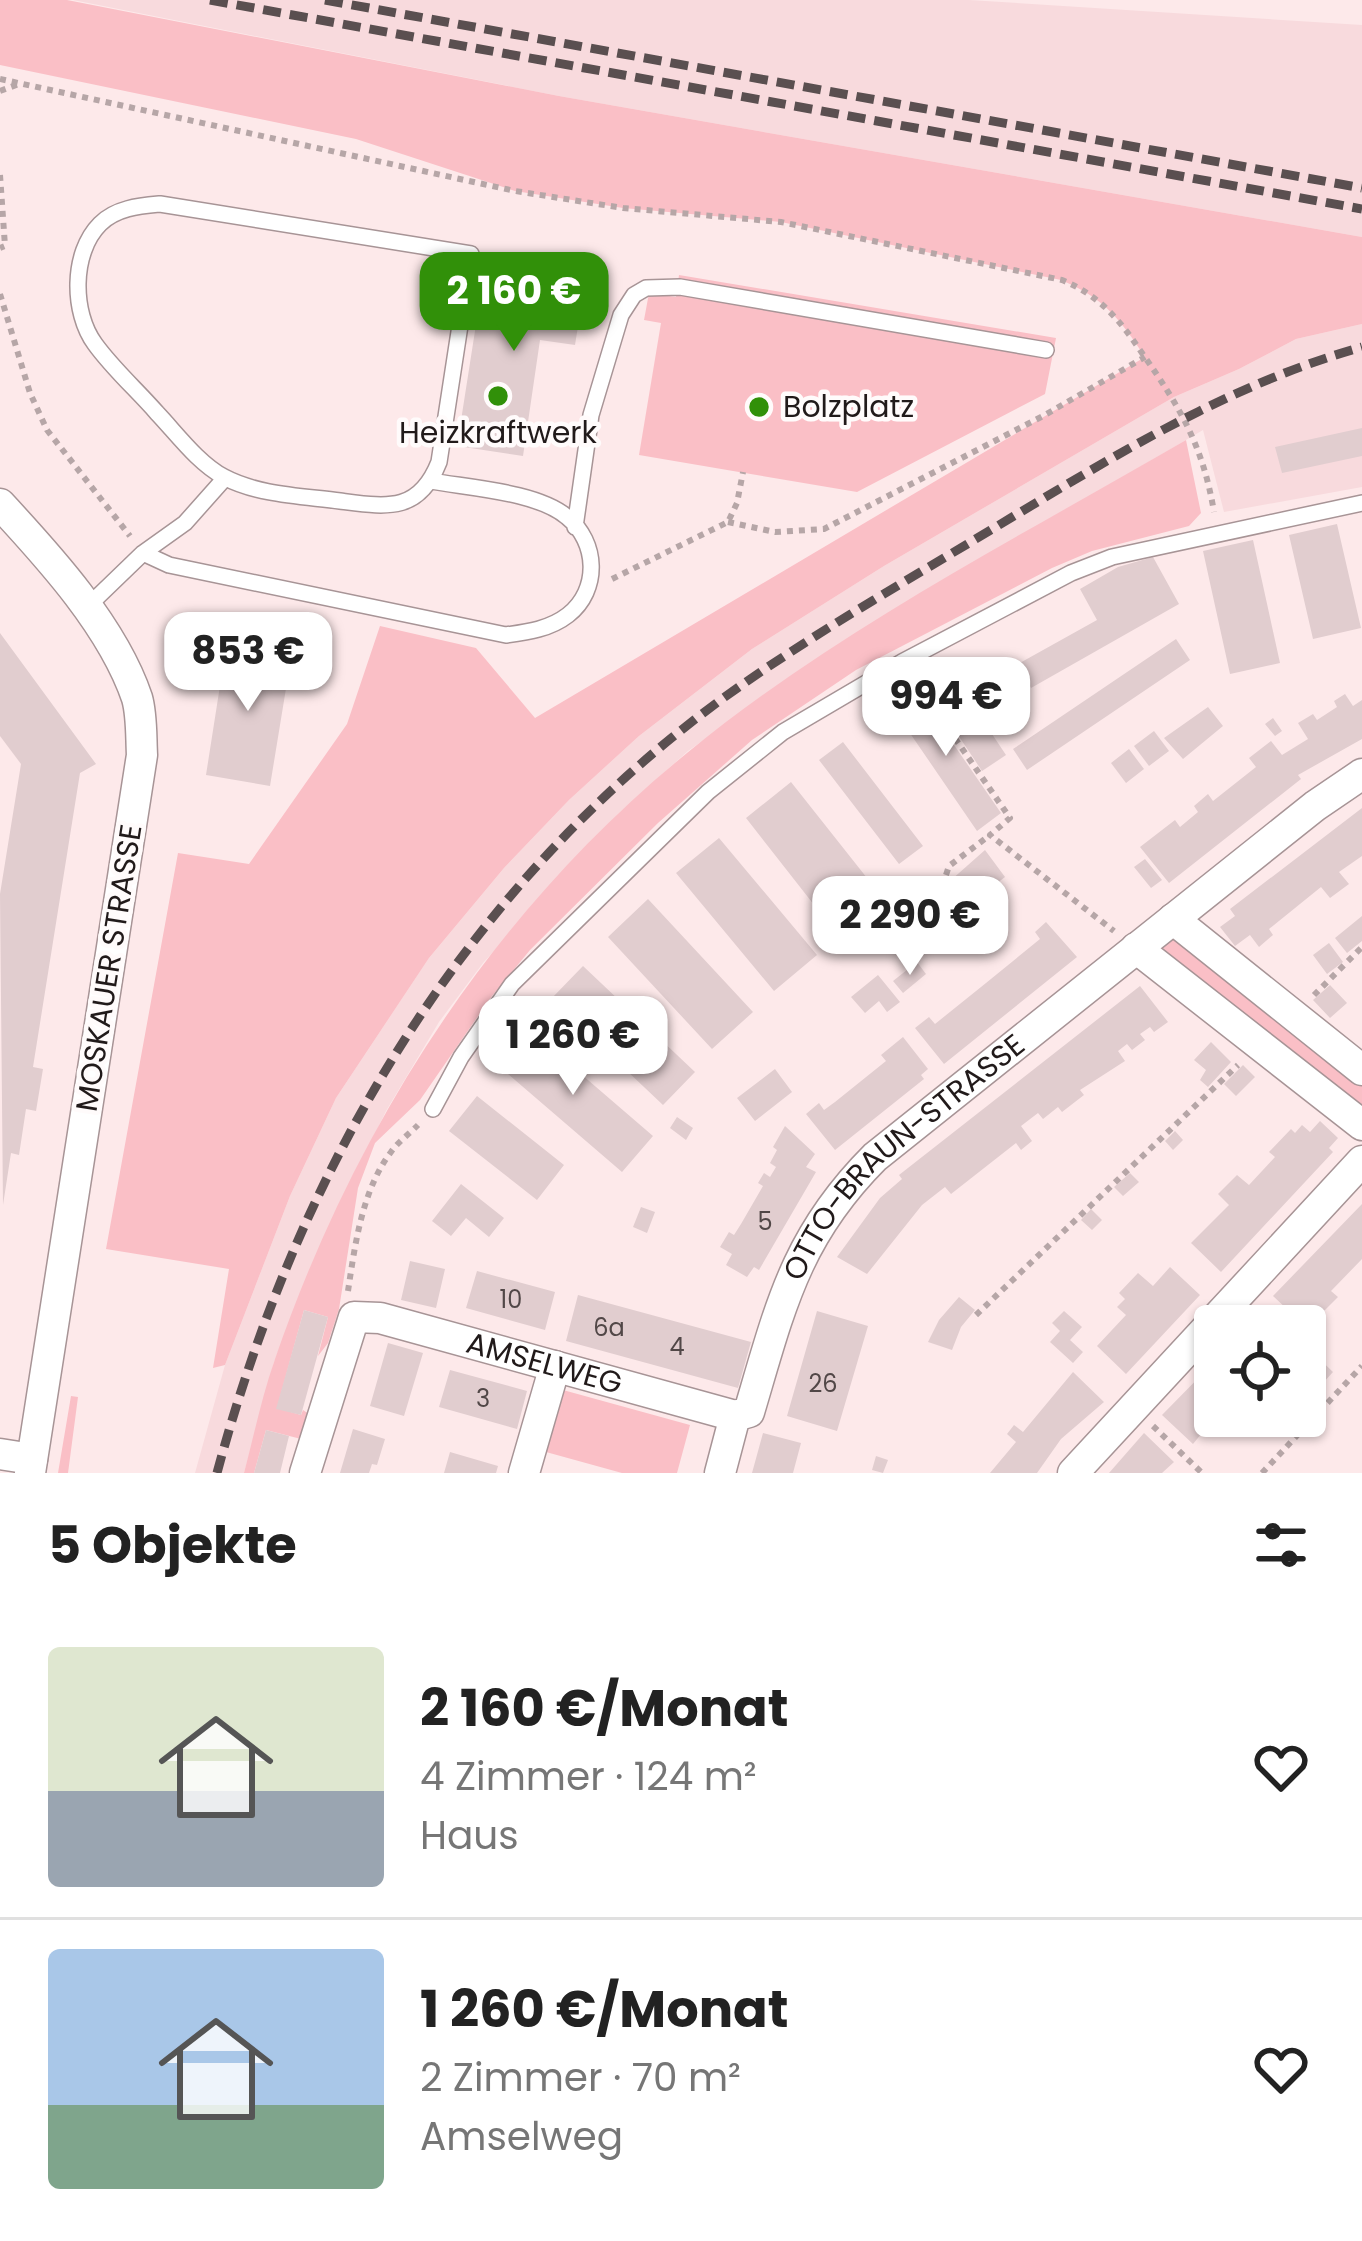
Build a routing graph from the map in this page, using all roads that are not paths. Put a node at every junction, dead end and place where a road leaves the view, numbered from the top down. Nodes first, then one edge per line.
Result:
1 (1046, 350) dead end
2 (225, 478) junction
3 (431, 481) junction
4 (1362, 503) edge
5 (0, 504) edge
6 (575, 527) junction
7 (143, 553) junction
8 (86, 608) junction
9 (1362, 775) edge
10 (1173, 919) junction
11 (1136, 948) junction
12 (1362, 1070) edge
13 (433, 1109) road end
14 (1362, 1125) edge
15 (1362, 1161) edge
16 (555, 1366) junction
17 (735, 1416) junction
18 (0, 1454) edge
19 (31, 1466) edge
20 (305, 1473) edge
21 (524, 1473) edge
22 (720, 1473) edge
23 (1073, 1473) edge

1 - 6 lane
2 - 3 lane
2 - 3 lane
2 - 7 lane
3 - 6 lane
4 - 13 lane
5 - 8 street, MOSKAUER STRASSE
6 - 7 lane
7 - 8 lane
8 - 19 street, MOSKAUER STRASSE
9 - 10 street, OTTO-BRAUN-STRASSE
10 - 11 street, OTTO-BRAUN-STRASSE
10 - 12 street
11 - 14 street
11 - 17 street, OTTO-BRAUN-STRASSE
15 - 23 street
16 - 17 street, AMSELWEG
16 - 20 street, AMSELWEG
16 - 21 street
17 - 22 street, OTTO-BRAUN-STRASSE
18 - 19 street

